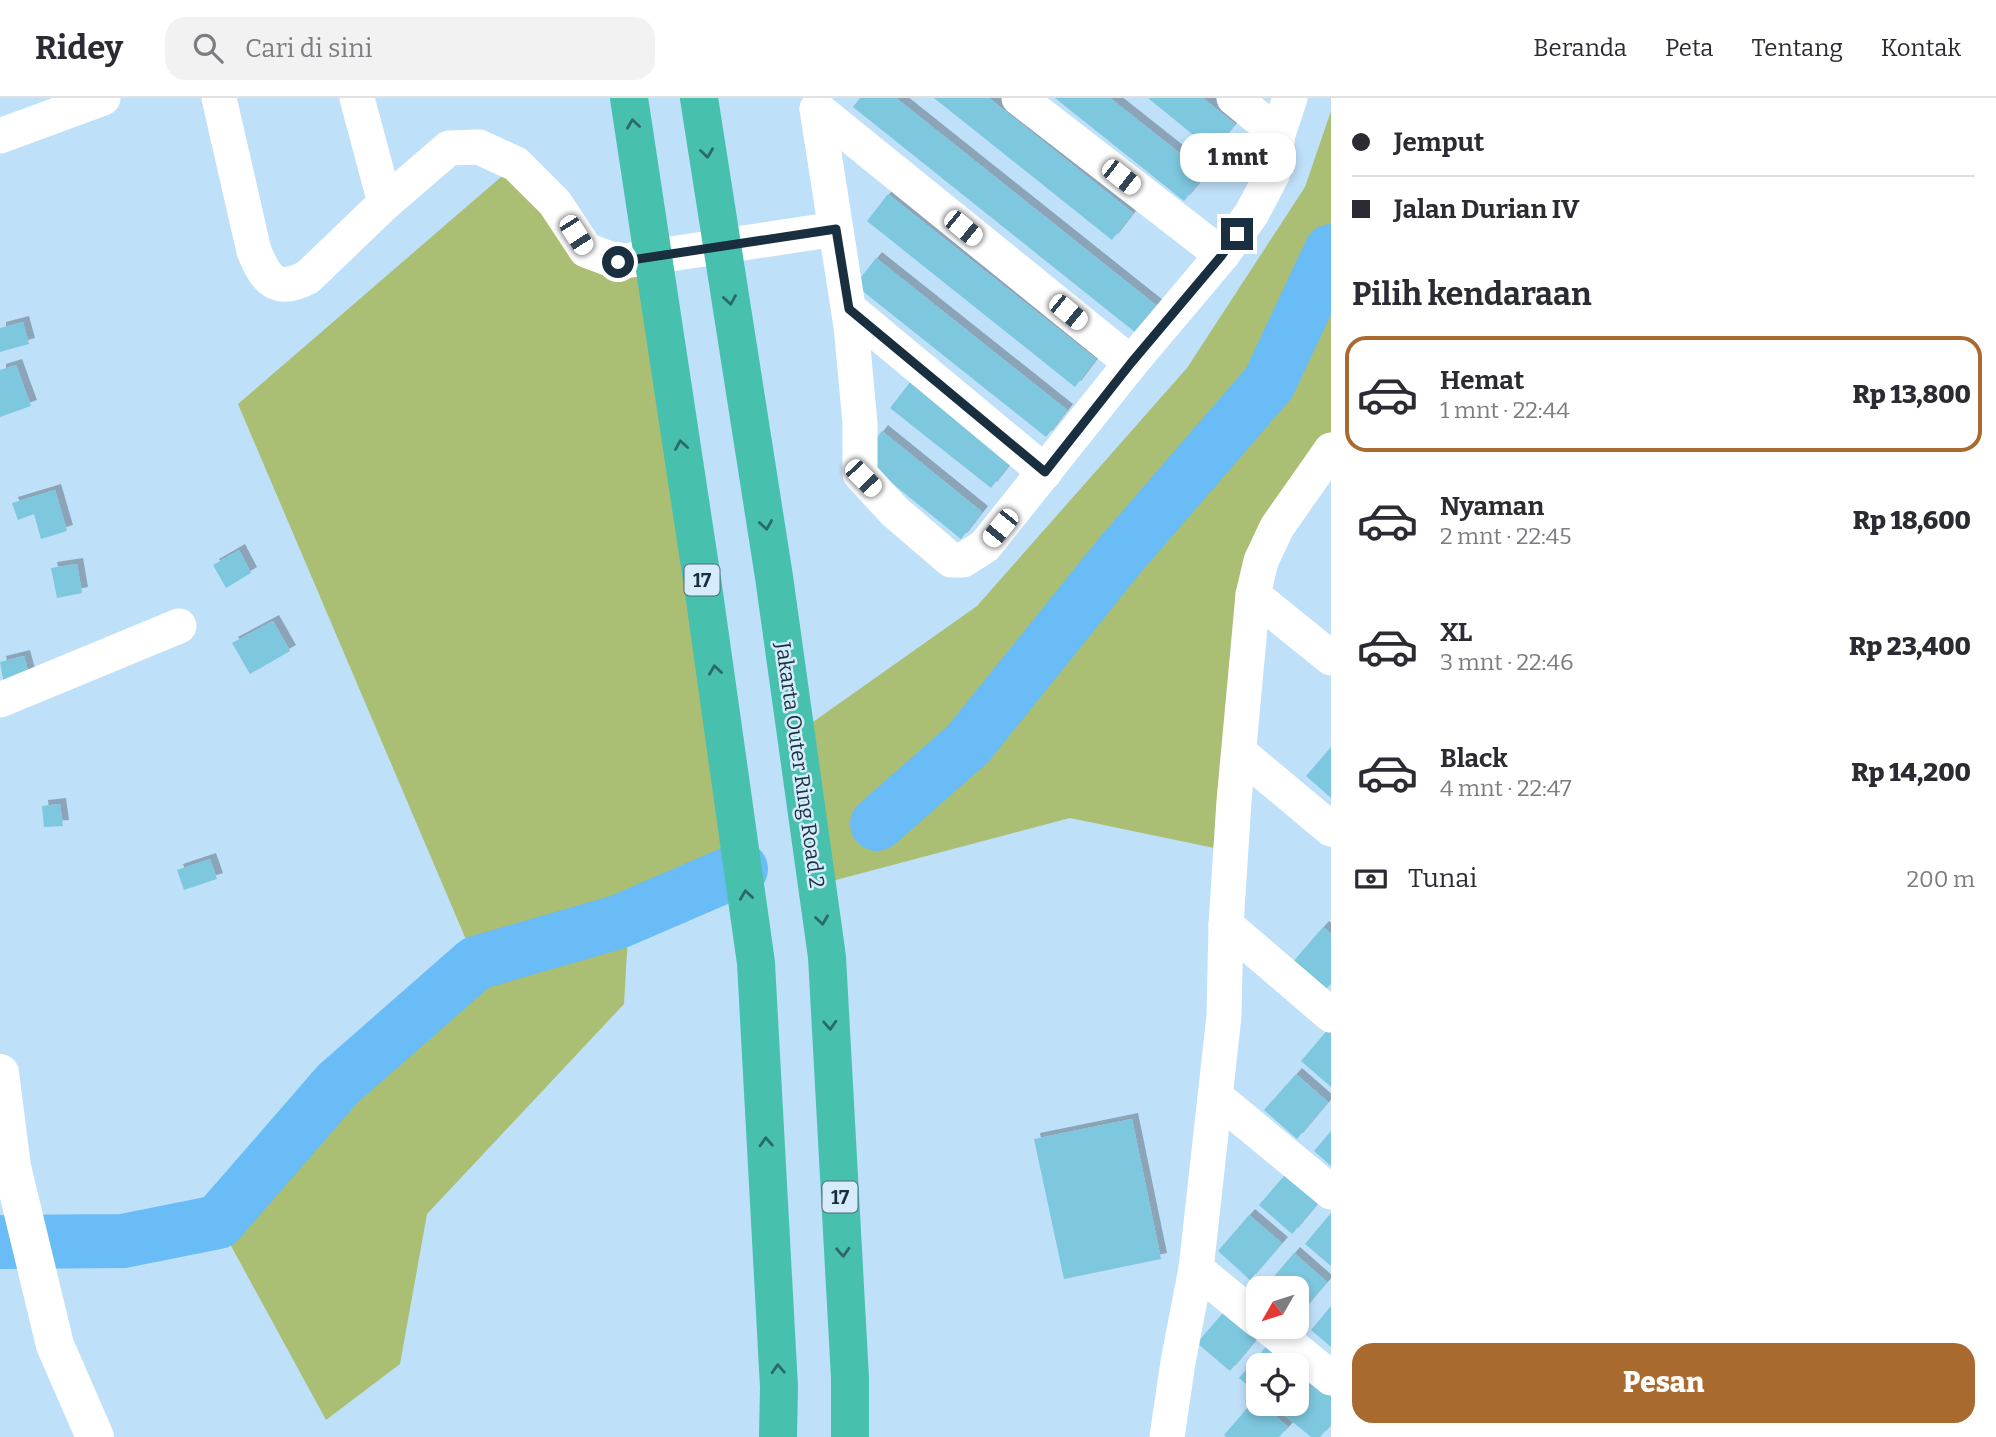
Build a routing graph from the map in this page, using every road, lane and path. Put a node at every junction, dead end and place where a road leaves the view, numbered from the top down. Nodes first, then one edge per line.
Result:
1 (103, 98) edge
2 (219, 98) edge
3 (357, 98) edge
4 (629, 98) edge
5 (699, 98) edge
6 (1019, 98) edge
7 (1234, 98) edge
8 (1290, 98) edge
9 (821, 104) edge
10 (1279, 134) junction
11 (0, 136) edge
12 (385, 203) junction
13 (836, 229) junction
14 (1222, 255) junction
15 (849, 309) junction
16 (1131, 363) junction
17 (1328, 464) edge
18 (1045, 472) junction
19 (1253, 595) junction
20 (179, 625) dead end
21 (1331, 658) edge
22 (0, 700) edge
23 (1240, 753) junction
24 (1331, 829) edge
25 (1226, 925) junction
26 (1331, 1015) edge
27 (0, 1073) edge
28 (1216, 1097) junction
29 (1331, 1192) edge
30 (1196, 1269) junction
31 (1246, 1310) edge
32 (1283, 1339) edge
33 (1331, 1378) edge
34 (1176, 1432) edge
35 (95, 1437) edge
36 (778, 1437) edge
37 (850, 1437) edge

1 - 11 street
2 - 12 street
3 - 12 street
36 -> 4 highway, 17
5 -> 37 highway, Jakarta Outer Ring Road 2 / 17
6 - 14 street
7 - 10 street
8 - 10 street
9 - 13 street
9 - 16 street
10 - 14 street
12 - 13 street
13 - 15 street
14 - 16 street
15 - 18 street
15 - 18 street
16 - 18 street
17 - 19 street
19 - 21 street
19 - 23 street
20 - 22 street
23 - 24 street
23 - 25 street
25 - 26 street
25 - 28 street
27 - 35 street
28 - 29 street
28 - 30 street
30 - 31 street
30 - 34 street
32 - 33 street

